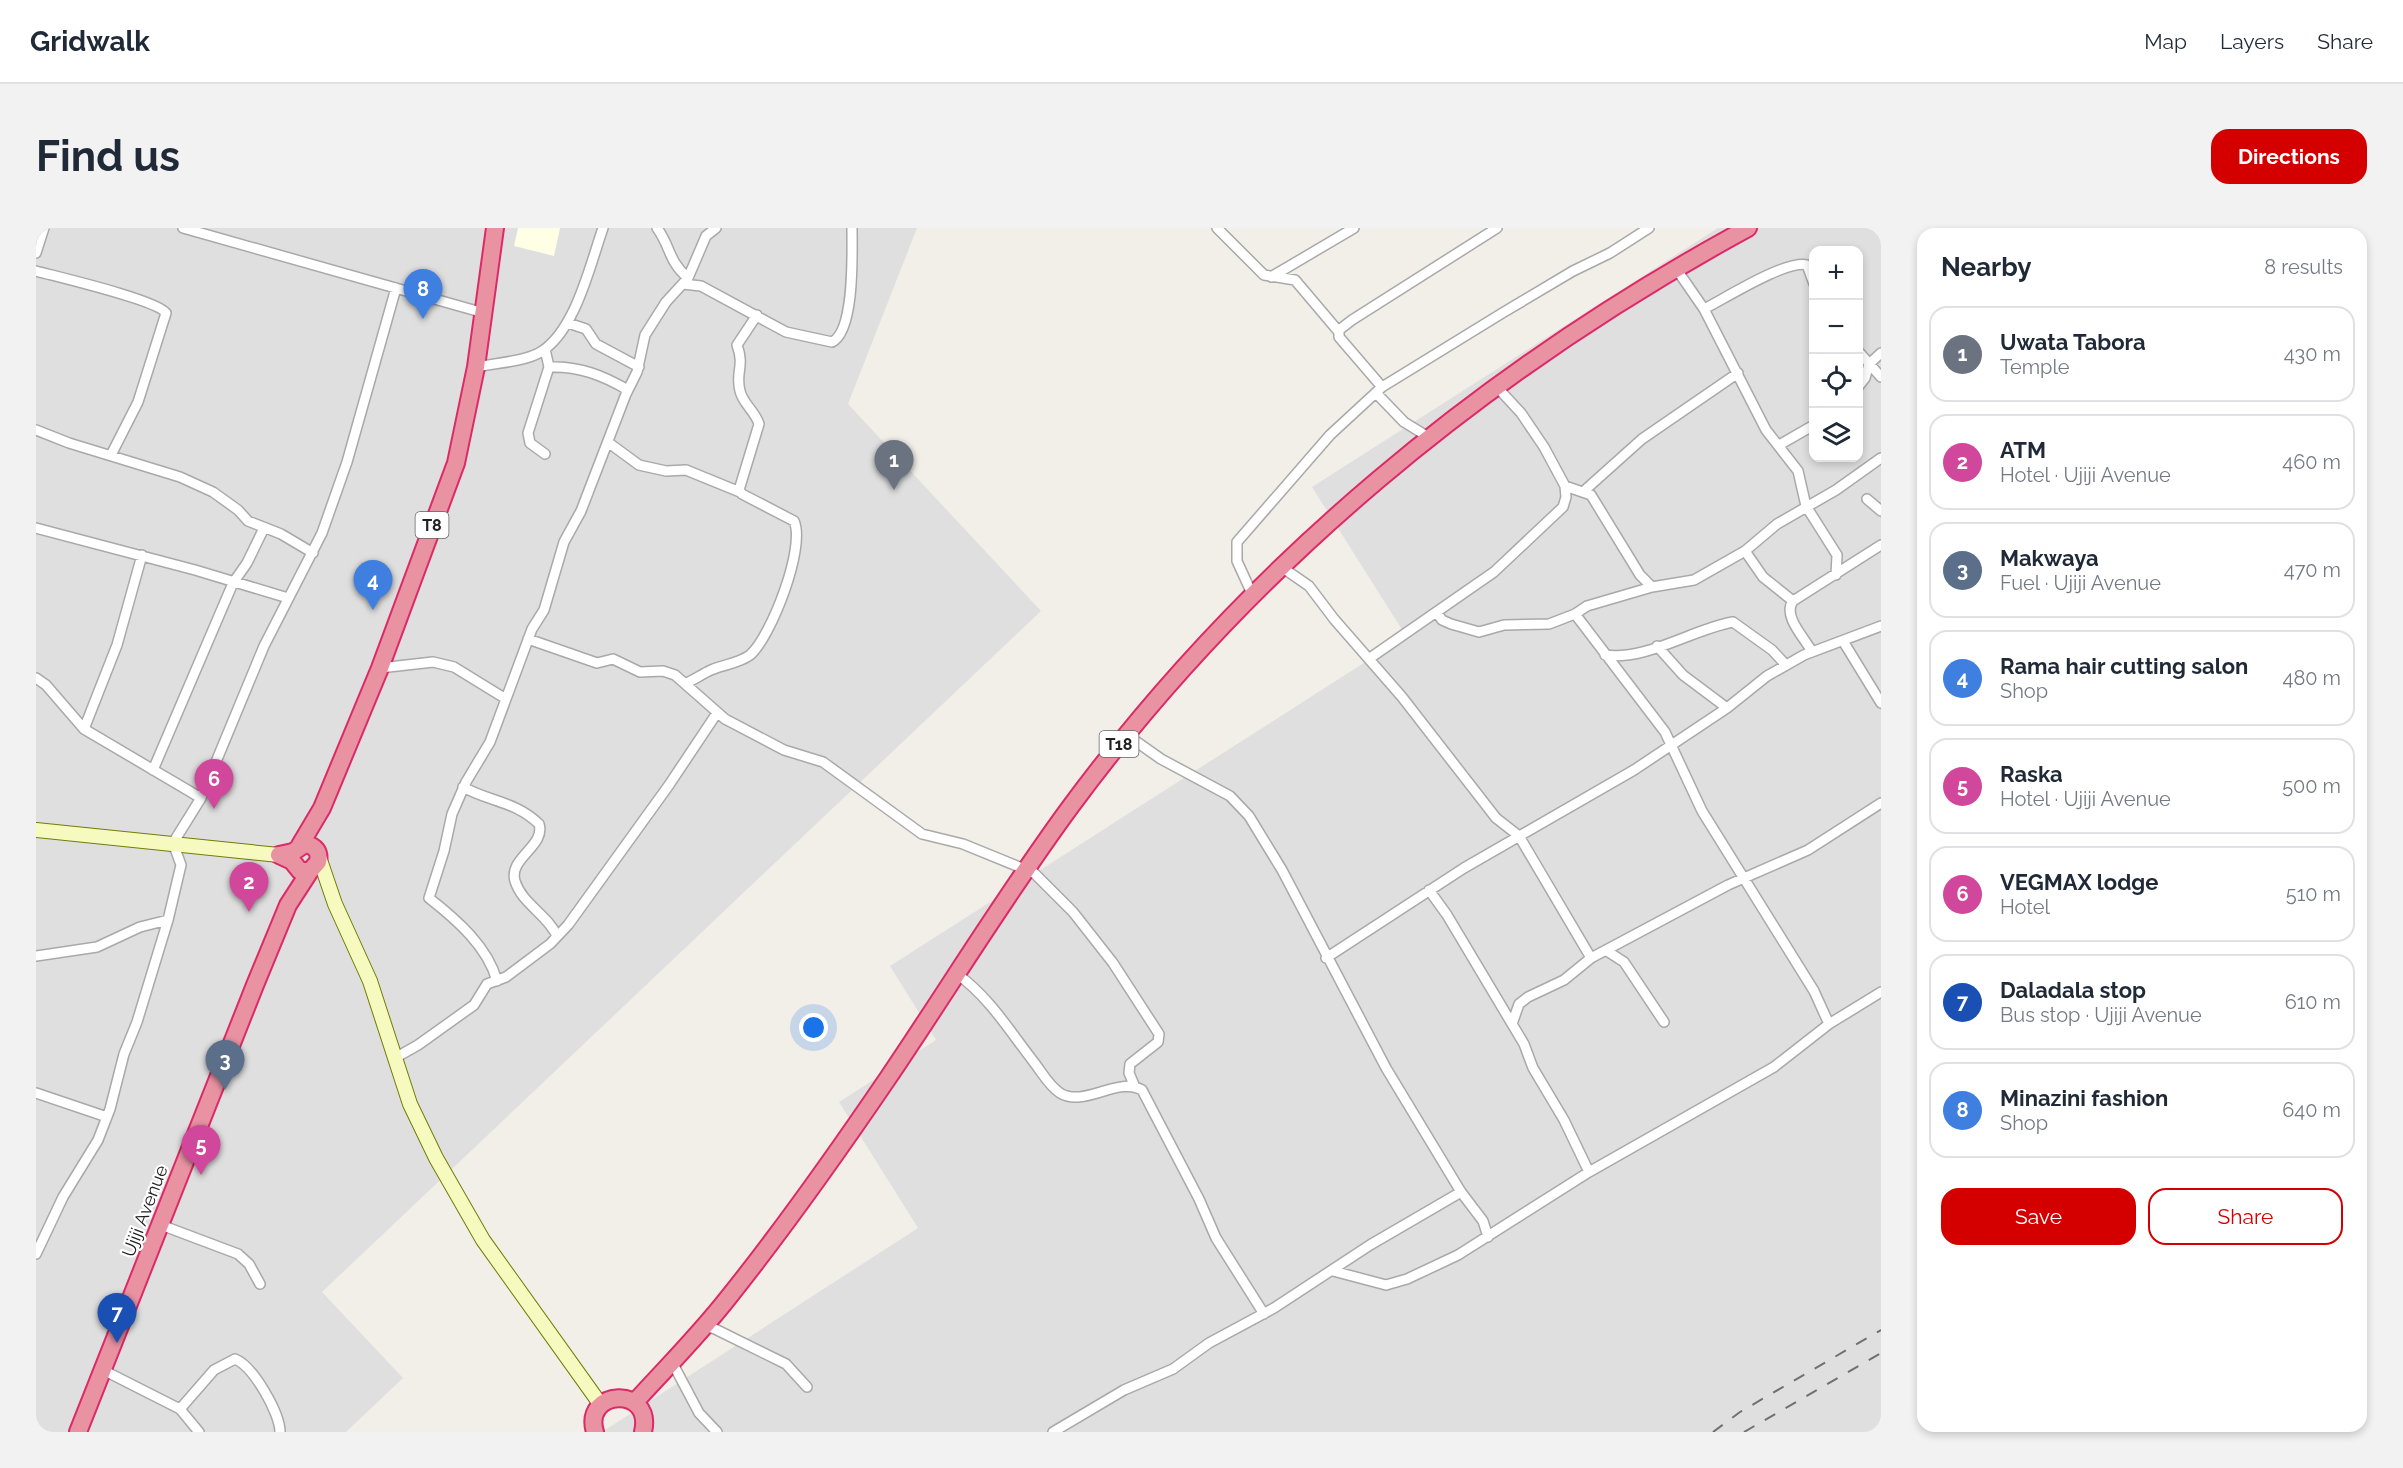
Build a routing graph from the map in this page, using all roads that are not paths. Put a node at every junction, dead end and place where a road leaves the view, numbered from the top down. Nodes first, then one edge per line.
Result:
1 (44, 228) edge
2 (183, 228) edge
3 (495, 228) edge
4 (603, 228) edge
5 (657, 228) edge
6 (716, 228) edge
7 (852, 228) edge
8 (1217, 228) edge
9 (1354, 228) edge
10 (1497, 228) edge
11 (1649, 228) edge
12 (1748, 228) edge
13 (216, 232) edge
14 (36, 254) edge
15 (1676, 267) junction
16 (36, 271) edge
17 (1809, 271) edge
18 (1270, 277) junction
19 (685, 281) junction
20 (396, 288) junction
21 (1704, 309) junction
22 (484, 313) junction
23 (757, 315) junction
24 (568, 323) junction
25 (1339, 333) junction
26 (544, 349) junction
27 (1881, 353) edge
28 (1861, 354) edge
29 (1869, 364) junction
30 (476, 367) junction
31 (549, 367) junction
32 (639, 367) junction
33 (1738, 373) junction
34 (1881, 377) edge
35 (1863, 381) edge
36 (1496, 386) junction
37 (628, 390) junction
38 (1379, 390) junction
39 (1809, 428) edge
40 (36, 429) edge
41 (1430, 438) junction
42 (609, 444) junction
43 (1779, 445) junction
44 (545, 454) dead end
45 (111, 455) junction
46 (1881, 458) edge
47 (1566, 486) junction
48 (740, 492) junction
49 (1584, 492) junction
50 (1867, 499) dead end
51 (1806, 506) junction
52 (1881, 511) edge
53 (36, 528) edge
54 (264, 528) junction
55 (1881, 545) edge
56 (1745, 551) junction
57 (313, 553) junction
58 (142, 555) junction
59 (1283, 568) junction
60 (1836, 575) junction
61 (234, 583) junction
62 (1652, 587) junction
63 (1253, 596) junction
64 (288, 598) junction
65 (1793, 602) junction
66 (1437, 613) junction
67 (1575, 614) junction
68 (1881, 626) edge
69 (528, 639) junction
70 (1843, 641) junction
71 (1657, 646) junction
72 (1812, 652) junction
73 (1605, 655) junction
74 (1370, 658) junction
75 (1786, 665) junction
76 (380, 668) junction
77 (36, 678) edge
78 (686, 683) junction
79 (506, 699) junction
80 (1881, 703) edge
81 (1726, 708) junction
82 (717, 712) junction
83 (84, 729) junction
84 (1126, 735) junction
85 (1672, 746) junction
86 (153, 770) junction
87 (463, 787) junction
88 (201, 798) junction
89 (1881, 803) edge
90 (36, 830) edge
91 (1519, 836) junction
92 (173, 843) junction
93 (279, 855) junction
94 (311, 855) junction
95 (294, 865) junction
96 (1026, 868) junction
97 (1745, 877) junction
98 (1429, 890) junction
99 (288, 904) junction
100 (168, 920) junction
101 (557, 936) junction
102 (1607, 951) junction
103 (36, 956) edge
104 (1326, 957) junction
105 (1591, 958) junction
106 (957, 974) junction
107 (497, 981) junction
108 (1881, 992) edge
109 (1665, 1022) dead end
110 (1512, 1024) junction
111 (1829, 1024) junction
112 (395, 1058) junction
113 (1135, 1087) junction
114 (36, 1094) edge
115 (107, 1116) junction
116 (1589, 1172) junction
117 (1461, 1192) junction
118 (1483, 1221) junction
119 (161, 1225) junction
120 (1501, 1228) junction
121 (1488, 1237) junction
122 (36, 1254) edge
123 (1333, 1271) junction
124 (260, 1284) dead end
125 (1264, 1314) junction
126 (703, 1326) junction
127 (672, 1362) junction
128 (103, 1370) junction
129 (807, 1387) dead end
130 (635, 1402) junction
131 (602, 1404) junction
132 (180, 1409) junction
133 (78, 1432) edge
134 (199, 1432) edge
135 (280, 1432) edge
136 (596, 1432) edge
137 (643, 1432) edge
138 (717, 1432) edge
139 (1053, 1432) edge

1 - 14 street
2 - 13 street
3 - 22 highway, T8
4 - 24 street
5 - 19 street
6 - 19 street
7 - 23 street
8 - 18 street
9 - 18 street
10 - 25 street
11 - 38 street
12 - 15 highway, T18
13 - 20 street
15 - 21 street
15 - 36 highway, T18
16 - 45 street
17 - 21 street
18 - 25 street
19 - 23 street
19 - 32 street
20 - 22 street
20 - 57 street
21 - 33 street
22 - 30 highway, T8
23 - 48 street
24 - 26 street
24 - 32 street
25 - 38 street
26 - 30 street
26 - 31 street
27 - 29 street
28 - 29 street
29 - 34 street
29 - 35 street
30 - 76 highway, T8
31 - 37 street
31 - 44 street
32 - 37 street
33 - 43 street
33 - 49 street
36 - 41 highway, T18
36 - 47 street
37 - 42 street
38 - 41 street
38 - 63 street
39 - 43 street
40 - 45 street
41 - 59 highway, T18
42 - 48 street
42 - 69 street
43 - 51 street
45 - 54 street
46 - 51 street
47 - 49 street
47 - 66 street
48 - 78 street
49 - 62 street
50 - 52 street
51 - 56 street
51 - 60 street
53 - 58 street
54 - 57 street
54 - 61 street
55 - 60 street
56 - 62 street
56 - 65 street
57 - 64 street
58 - 61 street
58 - 83 street
59 - 63 highway, T18
59 - 74 street
60 - 65 street
61 - 64 street
61 - 86 street
62 - 67 street
63 - 84 highway, T18
64 - 88 street
65 - 72 street
66 - 67 street
66 - 74 street
67 - 73 street
68 - 70 street
69 - 78 street
69 - 79 street
70 - 72 street
70 - 80 street
71 - 73 street
71 - 75 street
71 - 81 street
72 - 75 street
73 - 85 street
74 - 91 street
75 - 81 street
76 - 79 street
76 - 94 highway, T8
77 - 83 street
78 - 82 street
79 - 87 street
81 - 85 street
82 - 96 street
82 - 101 street
83 - 86 street
84 - 96 highway, T18
84 - 104 street
85 - 91 street
85 - 97 street
86 - 88 street
87 - 101 street
87 - 107 street
88 - 92 street
89 - 97 street
90 - 92 main road
91 - 98 street
91 - 105 street
92 - 93 main road
92 - 100 street
93 - 94 highway
93 - 95 highway
94 - 95 highway
94 - 99 highway, T8
94 - 112 main road
95 - 99 highway, T8
96 - 106 highway, T18
96 - 113 street
97 - 102 street
97 - 111 street
98 - 104 street
98 - 110 street
99 - 119 highway, Ujiji Avenue / T8
100 - 103 street
100 - 115 street
101 - 107 street
102 - 105 street
102 - 109 street
104 - 117 street
105 - 110 street
106 - 113 street
106 - 126 highway, T18
107 - 112 street
108 - 111 street
110 - 116 street
111 - 116 street
112 - 131 main road
113 - 125 street
114 - 115 street
115 - 122 street
116 - 120 street
117 - 118 street
117 - 123 street
118 - 120 street
118 - 121 street
119 - 124 street
119 - 128 highway, Ujiji Avenue / T8
120 - 121 street
121 - 123 street
123 - 125 street
125 - 139 street
126 - 127 highway, T18
126 - 129 street
127 - 130 highway, T18
127 - 138 street
128 - 132 street
128 - 133 highway, Ujiji Avenue / T8
130 - 131 highway
130 - 137 highway
131 - 136 highway
132 - 134 street
132 - 135 street

